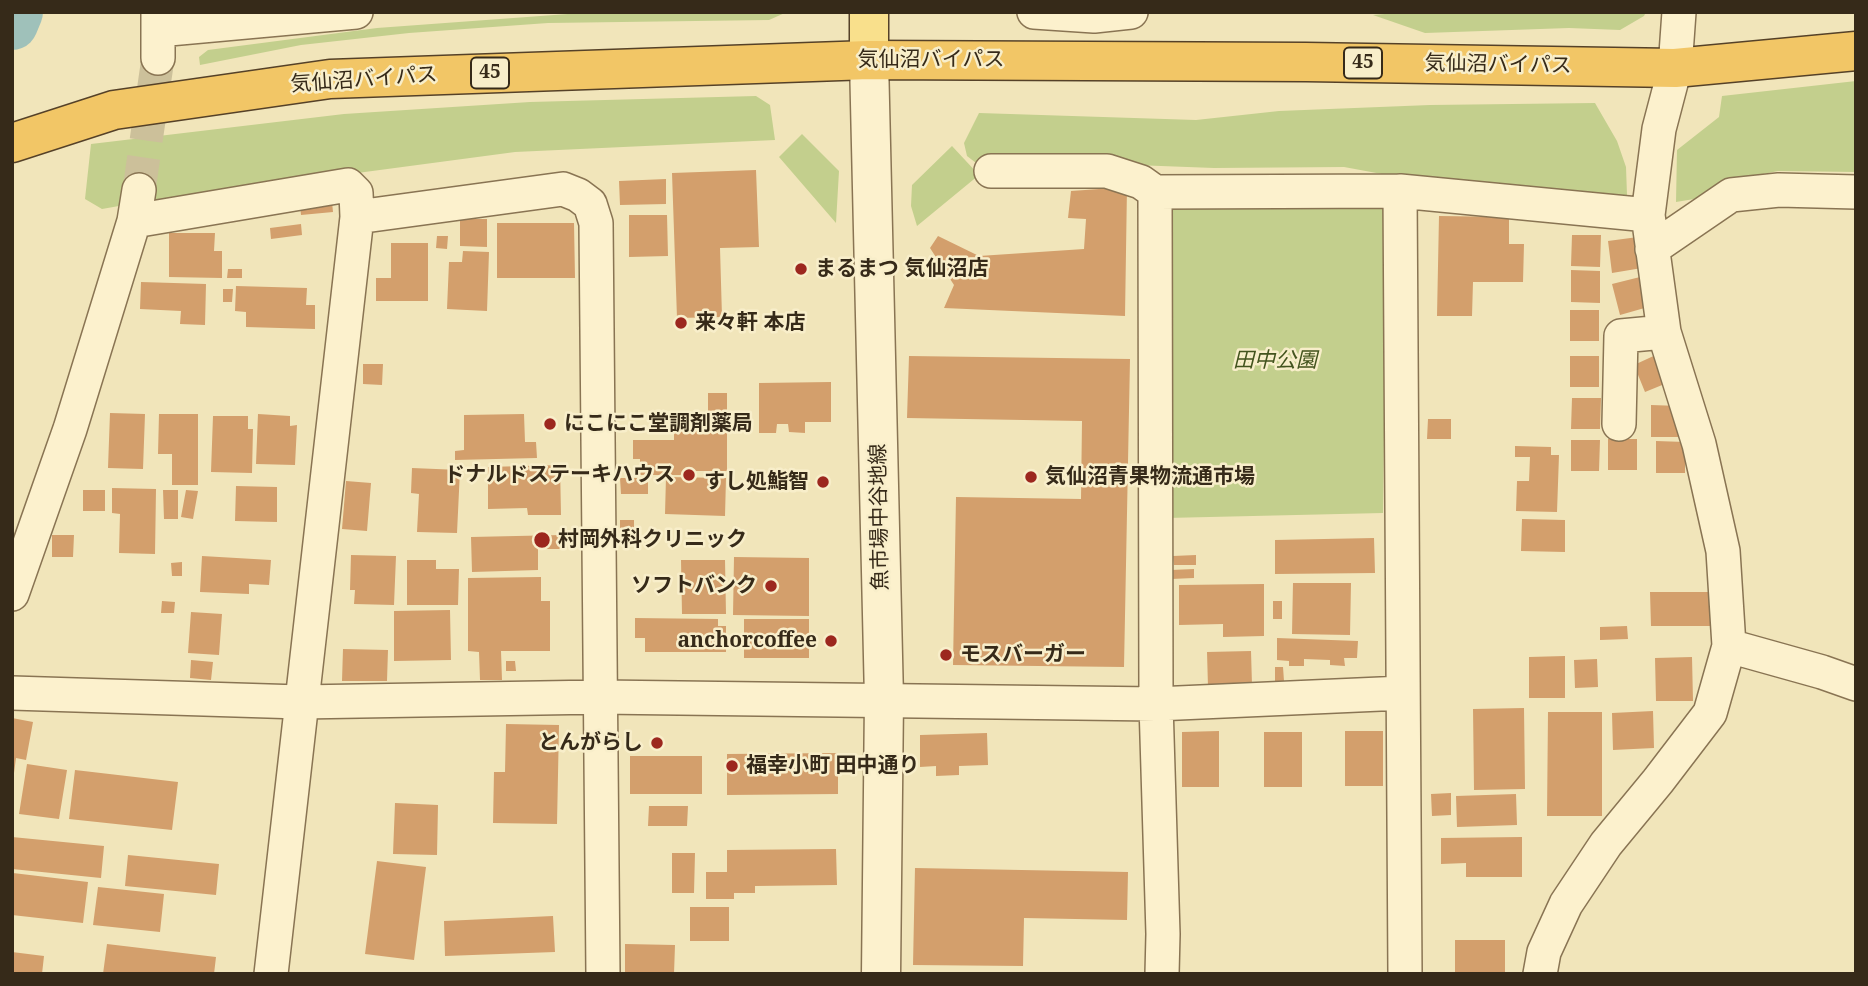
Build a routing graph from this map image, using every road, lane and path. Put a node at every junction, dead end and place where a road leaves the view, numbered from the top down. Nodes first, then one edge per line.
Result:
1 (356, 12) edge
2 (869, 12) edge
3 (1034, 12) edge
4 (1131, 12) edge
5 (1679, 12) edge
6 (158, 34) edge
7 (1856, 51) edge
8 (869, 60) junction
9 (1675, 68) junction
10 (12, 143) edge
11 (990, 171) dead end
12 (1401, 191) junction
13 (1155, 192) junction
14 (1856, 192) edge
15 (1648, 215) junction
16 (357, 217) junction
17 (1652, 249) junction
18 (1664, 332) junction
19 (1619, 424) dead end
20 (12, 594) edge
21 (1729, 646) junction
22 (1856, 684) edge
23 (12, 693) edge
24 (1403, 693) junction
25 (600, 697) junction
26 (884, 699) junction
27 (300, 702) junction
28 (1156, 704) junction
29 (271, 974) edge
30 (603, 974) edge
31 (881, 974) edge
32 (1162, 974) edge
33 (1405, 974) edge
34 (1540, 974) edge

1 - 6 street
2 - 8 main road
3 - 4 street
5 - 9 street
7 - 9 highway, 気仙沼バイパス / 45
8 - 9 highway, 気仙沼バイパス / 45
8 - 10 highway, 気仙沼バイパス / 45
8 - 26 street, 魚市場中谷地線
9 - 15 street
11 - 13 street
12 - 13 street
12 - 15 street
12 - 24 street
13 - 28 street
14 - 17 street
15 - 17 street
16 - 20 street
16 - 25 street
16 - 27 street
17 - 18 street
18 - 19 street
18 - 21 street
21 - 22 street
21 - 34 street
23 - 27 street
24 - 28 street
24 - 33 street
25 - 26 street
25 - 27 street
25 - 30 street
26 - 28 street
26 - 31 street, 魚市場中谷地線
27 - 29 street
28 - 32 street

